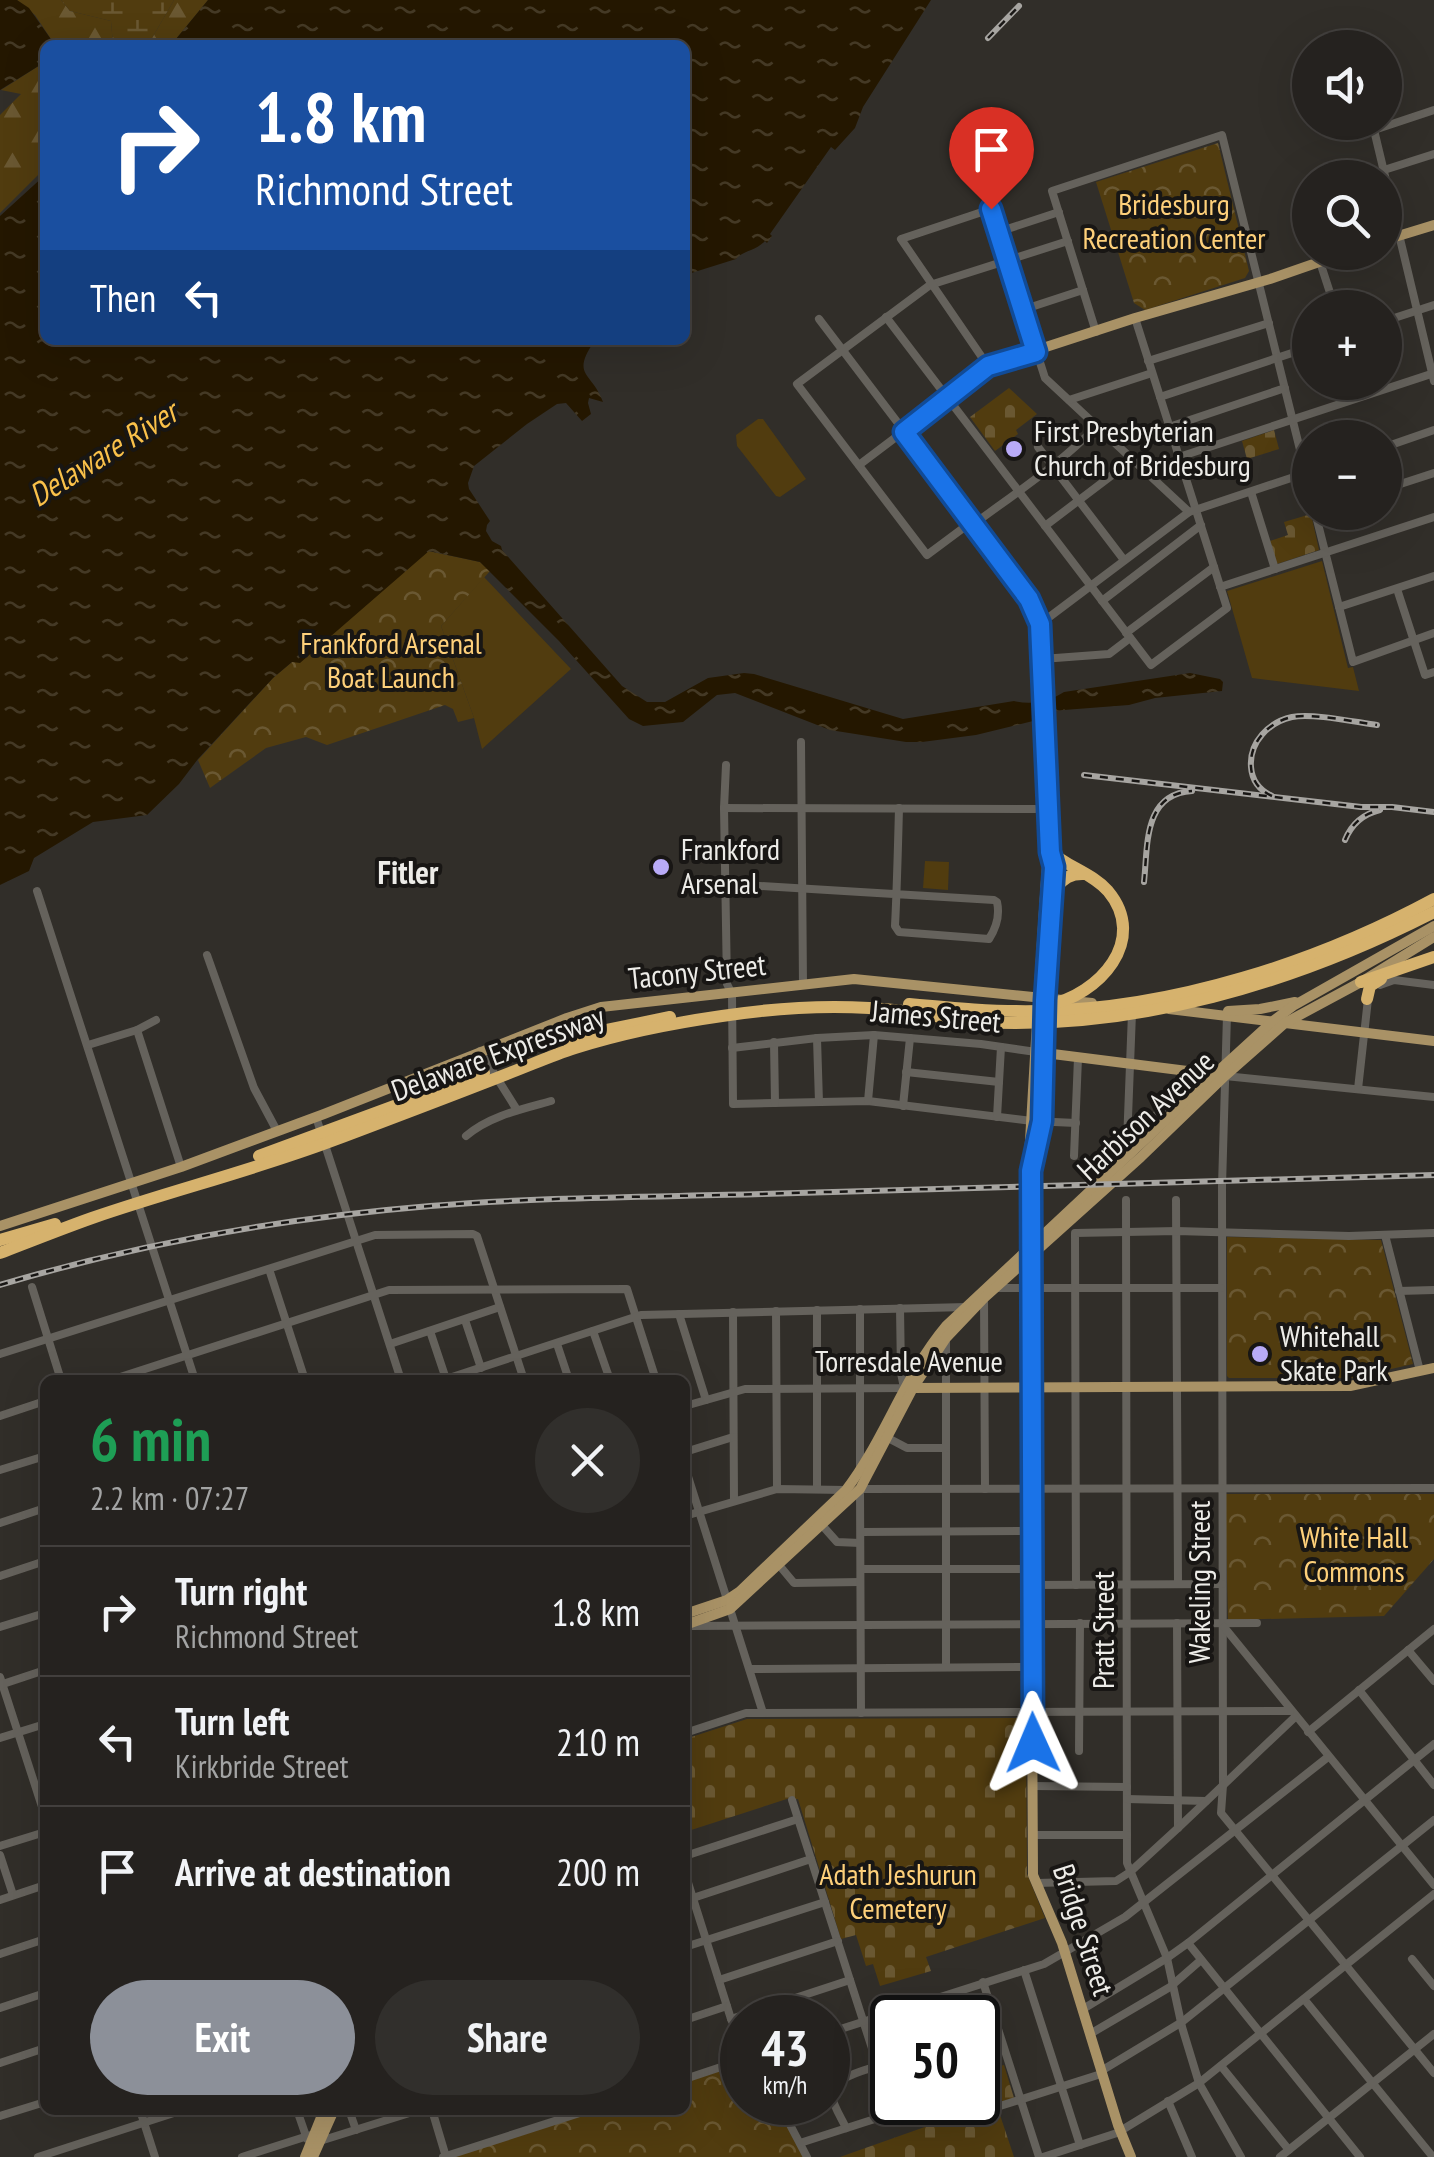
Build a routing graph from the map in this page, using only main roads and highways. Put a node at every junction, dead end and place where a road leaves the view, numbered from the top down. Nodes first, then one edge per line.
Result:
1 (1434, 224) edge
2 (1402, 235) edge
3 (1295, 270) edge
4 (1050, 852) junction
5 (1088, 875) junction
6 (1434, 899) edge
7 (1434, 912) edge
8 (1050, 926) junction
9 (1434, 926) edge
10 (1386, 929) junction
11 (1434, 937) edge
12 (1434, 957) edge
13 (1048, 962) junction
14 (1406, 967) junction
15 (1360, 982) junction
16 (1239, 984) junction
17 (1041, 999) junction
18 (1306, 999) junction
19 (1367, 999) road end
20 (1069, 1002) junction
21 (732, 1008) junction
22 (1202, 1012) junction
23 (1020, 1013) junction
24 (1279, 1022) junction
25 (1434, 1041) edge
26 (1040, 1052) junction
27 (1221, 1072) junction
28 (129, 1203) junction
29 (0, 1226) edge
30 (0, 1240) edge
31 (1030, 1251) junction
32 (0, 1253) edge
33 (968, 1308) junction
34 (1434, 1368) edge
35 (1032, 1386) junction
36 (908, 1388) junction
37 (864, 1474) junction
38 (860, 1489) junction
39 (846, 1490) junction
40 (729, 1604) junction
41 (690, 1616) edge
42 (322, 2115) edge
43 (331, 2115) edge
44 (312, 2147) edge
45 (1131, 2157) edge

1 - 2 main road
3 - 4 main road, Bridge Street
4 - 5 highway
4 - 8 main road, Bridge Street
4 - 17 main road, Bridge Street
5 - 8 highway
5 - 23 highway
6 - 10 highway, Delaware Expressway
7 - 10 highway, Delaware Expressway
8 - 13 main road, Bridge Street
9 - 18 main road, Harbison Avenue
10 - 16 highway, Delaware Expressway
10 - 16 highway, Delaware Expressway
11 - 15 main road, Harbison Avenue
12 - 14 highway
13 - 17 main road, Bridge Street
13 - 20 main road
14 - 15 highway
14 - 19 highway
15 - 24 main road, Harbison Avenue
16 - 23 highway, Delaware Expressway
17 - 20 main road, Tacony Street
17 - 21 main road, Tacony Street
17 - 26 main road, Bridge Street
18 - 22 main road
18 - 24 main road, Harbison Avenue
20 - 22 main road, Tacony Street
21 - 23 highway, Delaware Expressway
21 - 23 highway, Delaware Expressway
21 - 28 highway, Delaware Expressway
21 - 29 main road, Tacony Street
22 - 24 main road, Tacony Street
24 - 25 main road, Tacony Street
24 - 27 main road, Harbison Avenue
26 - 27 main road, James Street
26 - 31 main road, Bridge Street
27 - 31 main road, Harbison Avenue
28 - 30 highway, Delaware Expressway
28 - 32 highway, Delaware Expressway
31 - 33 main road, Harbison Avenue
31 - 35 main road, Bridge Street
33 - 36 main road, Harbison Avenue
33 - 36 main road, Harbison Avenue
34 - 35 main road, Torresdale Avenue
35 - 36 main road, Torresdale Avenue
35 - 45 main road, Bridge Street
36 - 37 main road, Harbison Avenue
36 - 37 main road, Harbison Avenue
37 - 38 main road, Harbison Avenue
37 - 39 main road, Harbison Avenue
38 - 39 main road
38 - 40 main road, Harbison Avenue
39 - 40 main road, Harbison Avenue
40 - 41 main road, Harbison Avenue
42 - 44 main road
43 - 44 main road

